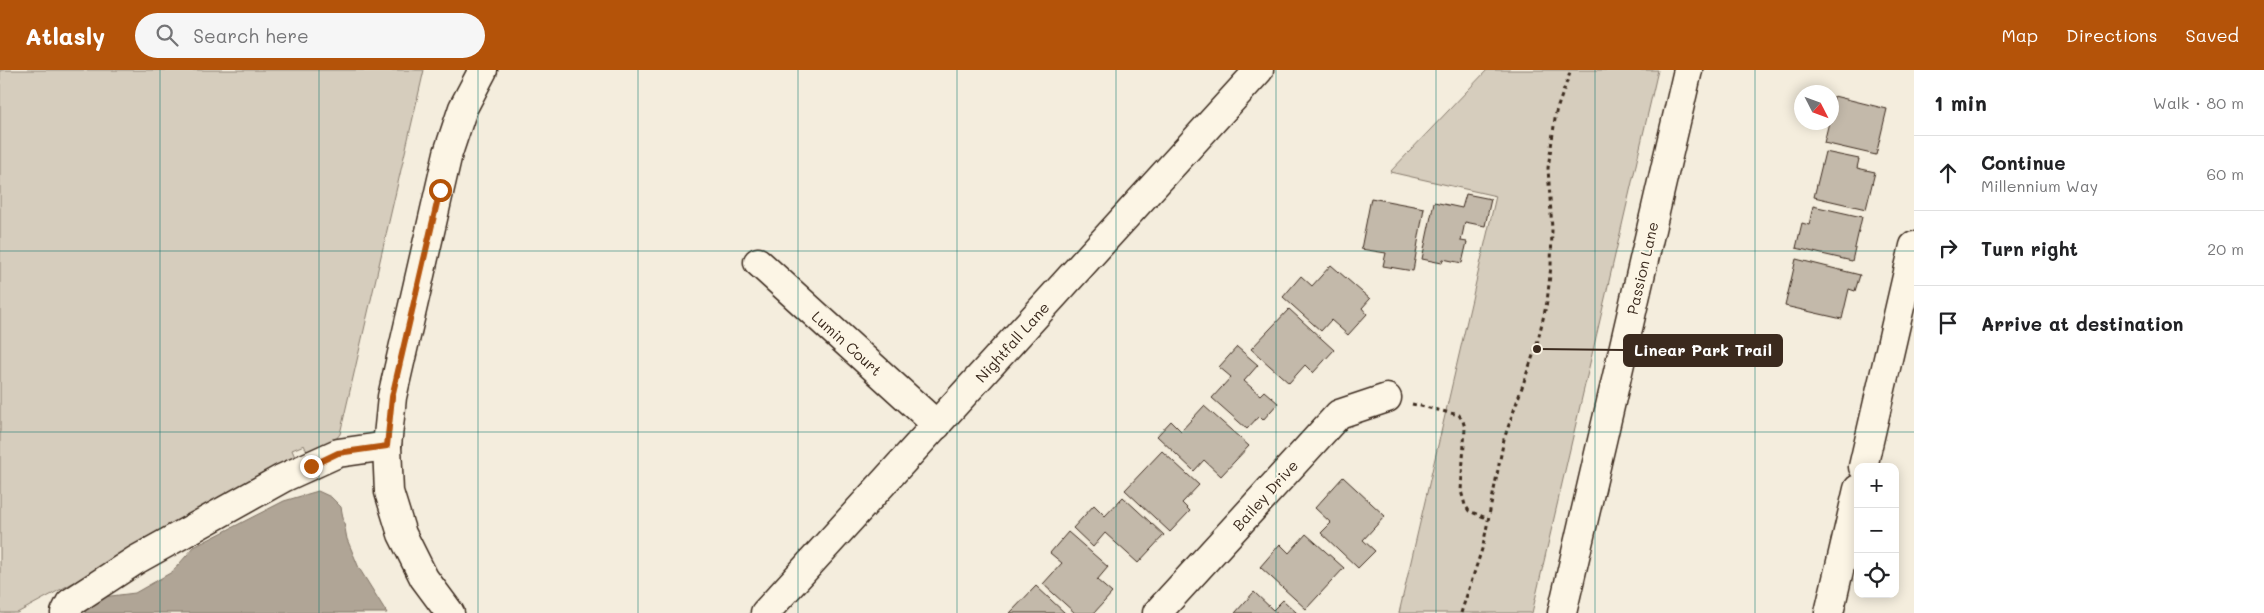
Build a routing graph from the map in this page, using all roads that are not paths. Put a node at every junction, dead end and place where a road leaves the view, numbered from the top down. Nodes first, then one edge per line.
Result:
1 (482, 70) edge
2 (1259, 70) edge
3 (1688, 70) edge
4 (1914, 246) edge
5 (758, 262) dead end
6 (1387, 398) road end
7 (937, 425) junction
8 (387, 446) junction
9 (1864, 463) edge
10 (1854, 507) edge
11 (65, 613) edge
12 (450, 613) edge
13 (766, 613) edge
14 (1157, 613) edge
15 (1562, 613) edge
16 (1829, 613) edge

1 - 8 street
2 - 7 street, Nightfall Lane
3 - 15 street, Passion Lane
4 - 9 street
5 - 7 street, Lumin Court
6 - 14 street, Bailey Drive
7 - 13 street, Nightfall Lane
8 - 11 street
8 - 12 street
10 - 16 street

